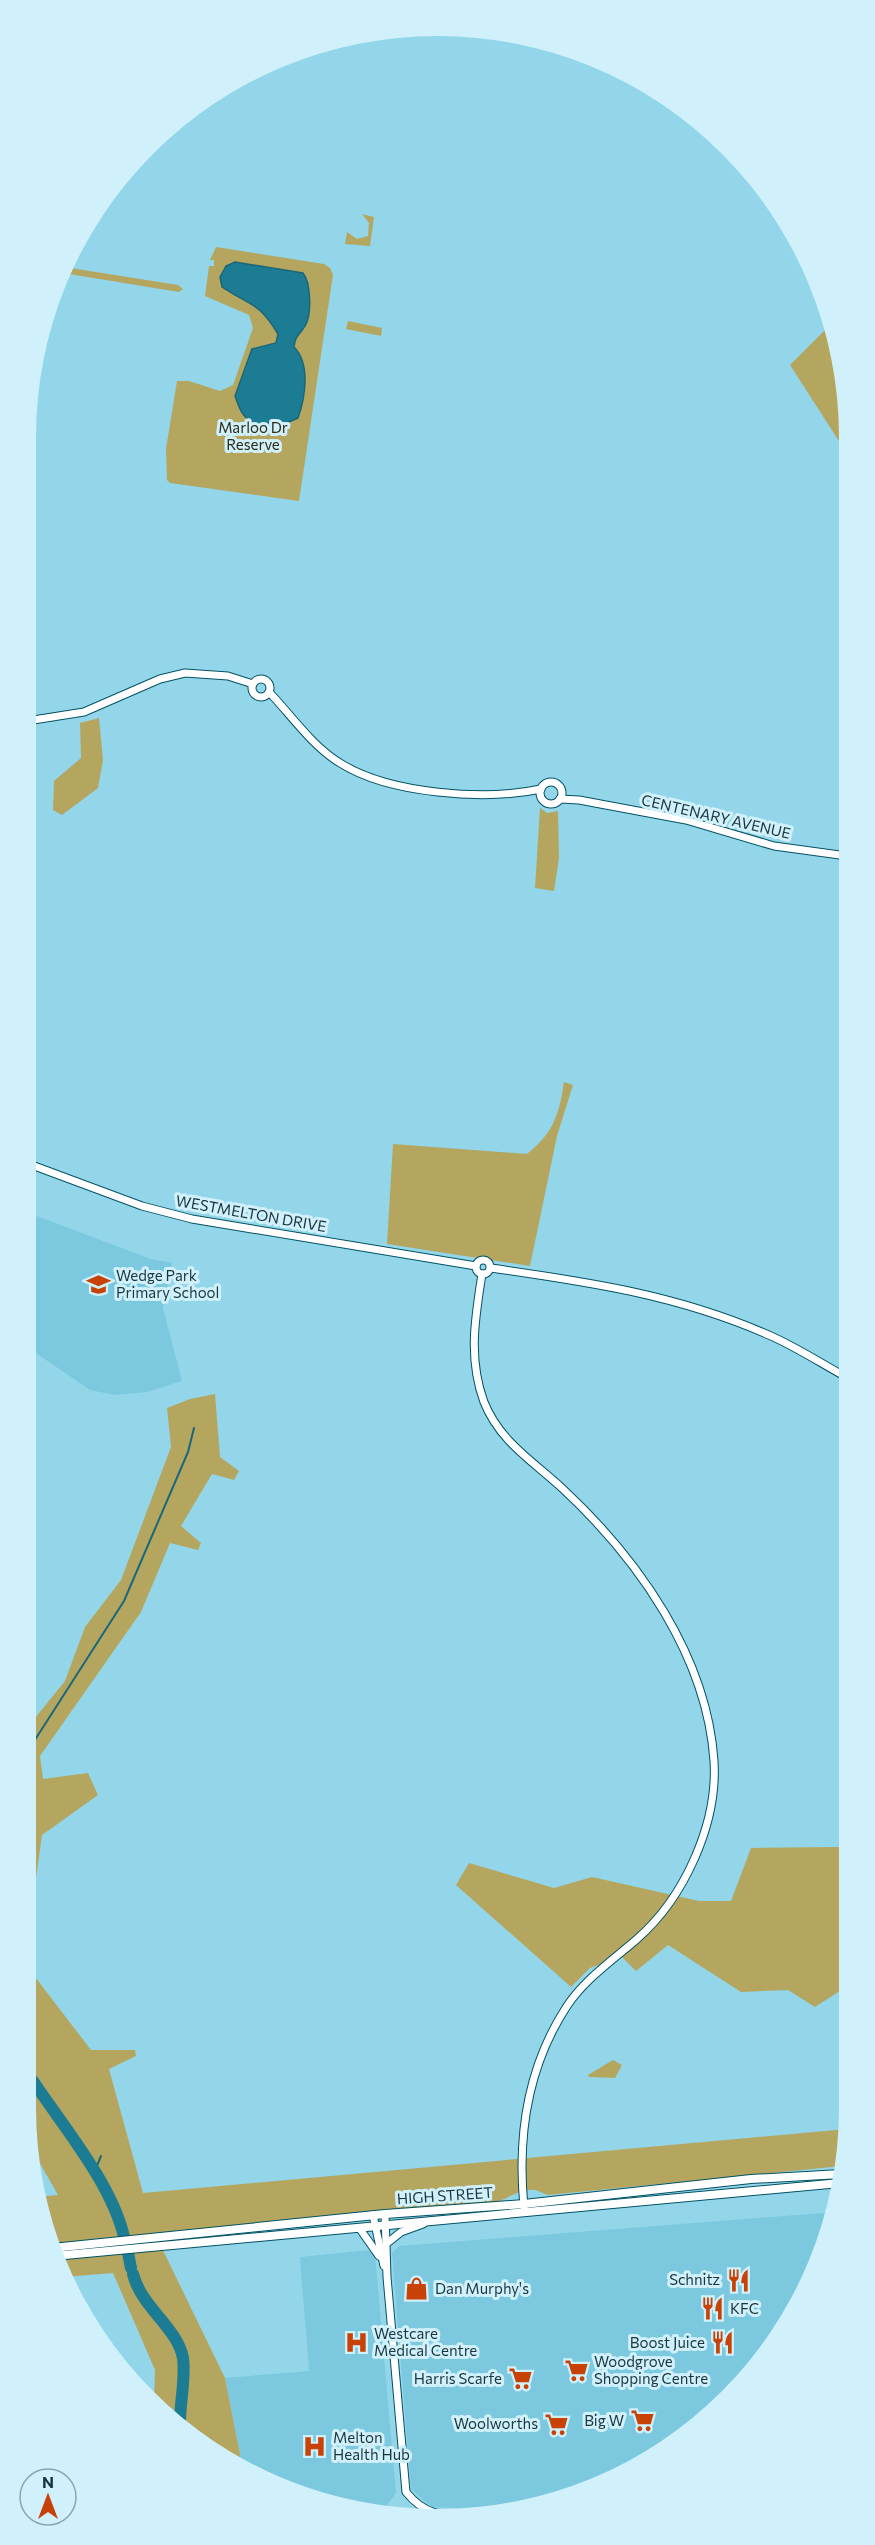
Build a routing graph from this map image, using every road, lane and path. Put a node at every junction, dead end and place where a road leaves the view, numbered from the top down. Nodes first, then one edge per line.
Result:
1 (253, 684) junction
2 (269, 692) junction
3 (36, 720) edge
4 (541, 794) junction
5 (561, 795) junction
6 (839, 855) edge
7 (36, 1167) edge
8 (476, 1266) junction
9 (491, 1268) junction
10 (482, 1274) junction
11 (839, 1373) edge
12 (833, 2174) edge
13 (831, 2184) edge
14 (524, 2204) junction
15 (525, 2213) junction
16 (385, 2214) junction
17 (373, 2215) junction
18 (425, 2223) junction
19 (386, 2227) junction
20 (374, 2228) junction
21 (360, 2229) junction
22 (386, 2244) junction
23 (61, 2247) edge
24 (65, 2255) edge
25 (383, 2263) junction
26 (387, 2277) junction
27 (422, 2508) edge

1 - 2 street
1 - 2 street
1 - 3 street
2 - 4 street
4 - 5 street
4 - 5 street
5 - 6 street, CENTENARY AVENUE
7 - 8 street, WESTMELTON DRIVE
8 - 9 street
8 - 10 street
9 - 10 street
9 - 11 street
10 - 14 street
12 - 14 main road, HIGH STREET
13 - 15 main road, HIGH STREET
14 - 15 street
14 - 16 main road, HIGH STREET
15 - 18 main road, HIGH STREET
16 - 17 main road, HIGH STREET
16 - 19 street
17 - 20 street
17 - 23 main road, HIGH STREET
18 - 19 main road, HIGH STREET
18 - 22 street
19 - 20 main road, HIGH STREET
19 - 22 street
20 - 21 main road, HIGH STREET
20 - 25 street
21 - 24 main road, HIGH STREET
21 - 25 street
22 - 26 street
25 - 26 street
26 - 27 street

